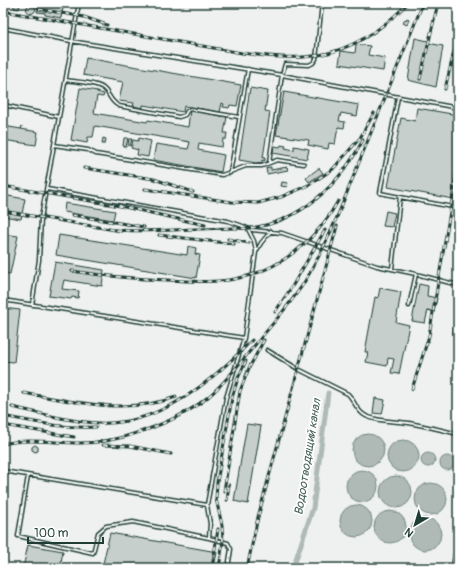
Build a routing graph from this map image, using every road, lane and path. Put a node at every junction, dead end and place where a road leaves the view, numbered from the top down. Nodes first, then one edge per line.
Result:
1 (78, 3) edge
2 (136, 3) edge
3 (322, 3) edge
4 (153, 5) dead end
5 (3, 28) edge
6 (71, 41) junction
7 (248, 69) junction
8 (282, 75) junction
9 (66, 80) junction
10 (398, 97) junction
11 (3, 105) edge
12 (458, 108) edge
13 (59, 117) junction
14 (239, 117) junction
15 (54, 145) junction
16 (269, 163) junction
17 (304, 164) dead end
18 (230, 172) junction
19 (47, 189) junction
20 (400, 197) junction
21 (458, 208) edge
22 (248, 228) junction
23 (272, 231) junction
24 (256, 252) junction
25 (392, 269) junction
26 (416, 274) junction
27 (458, 285) edge
28 (3, 300) edge
29 (32, 305) junction
30 (409, 306) dead end
31 (458, 311) edge
32 (244, 338) junction
33 (267, 350) dead end
34 (458, 350) edge
35 (458, 434) edge
36 (3, 471) edge
37 (28, 476) junction
38 (207, 505) junction
39 (458, 534) edge
40 (208, 538) junction
41 (228, 568) edge
42 (453, 568) edge

1 - 6 lane
2 - 4 lane
3 - 8 lane
5 - 6 lane
6 - 7 lane
6 - 9 lane
7 - 8 lane
7 - 14 lane
8 - 10 lane
8 - 16 lane
9 - 13 lane
9 - 14 lane
10 - 12 lane
10 - 20 lane
11 - 13 lane
13 - 15 lane
14 - 18 lane
15 - 18 lane
15 - 19 lane
16 - 17 lane
16 - 18 lane
19 - 22 lane
19 - 29 lane
20 - 21 lane
20 - 25 lane
22 - 23 lane
22 - 24 lane
23 - 24 lane
23 - 25 lane
24 - 32 lane
25 - 26 lane
26 - 27 lane
26 - 30 lane
28 - 29 lane
29 - 32 lane
31 - 34 lane
32 - 38 lane
33 - 35 lane
36 - 37 lane
37 - 38 lane
37 - 40 lane
38 - 40 lane
39 - 42 lane
40 - 41 lane

